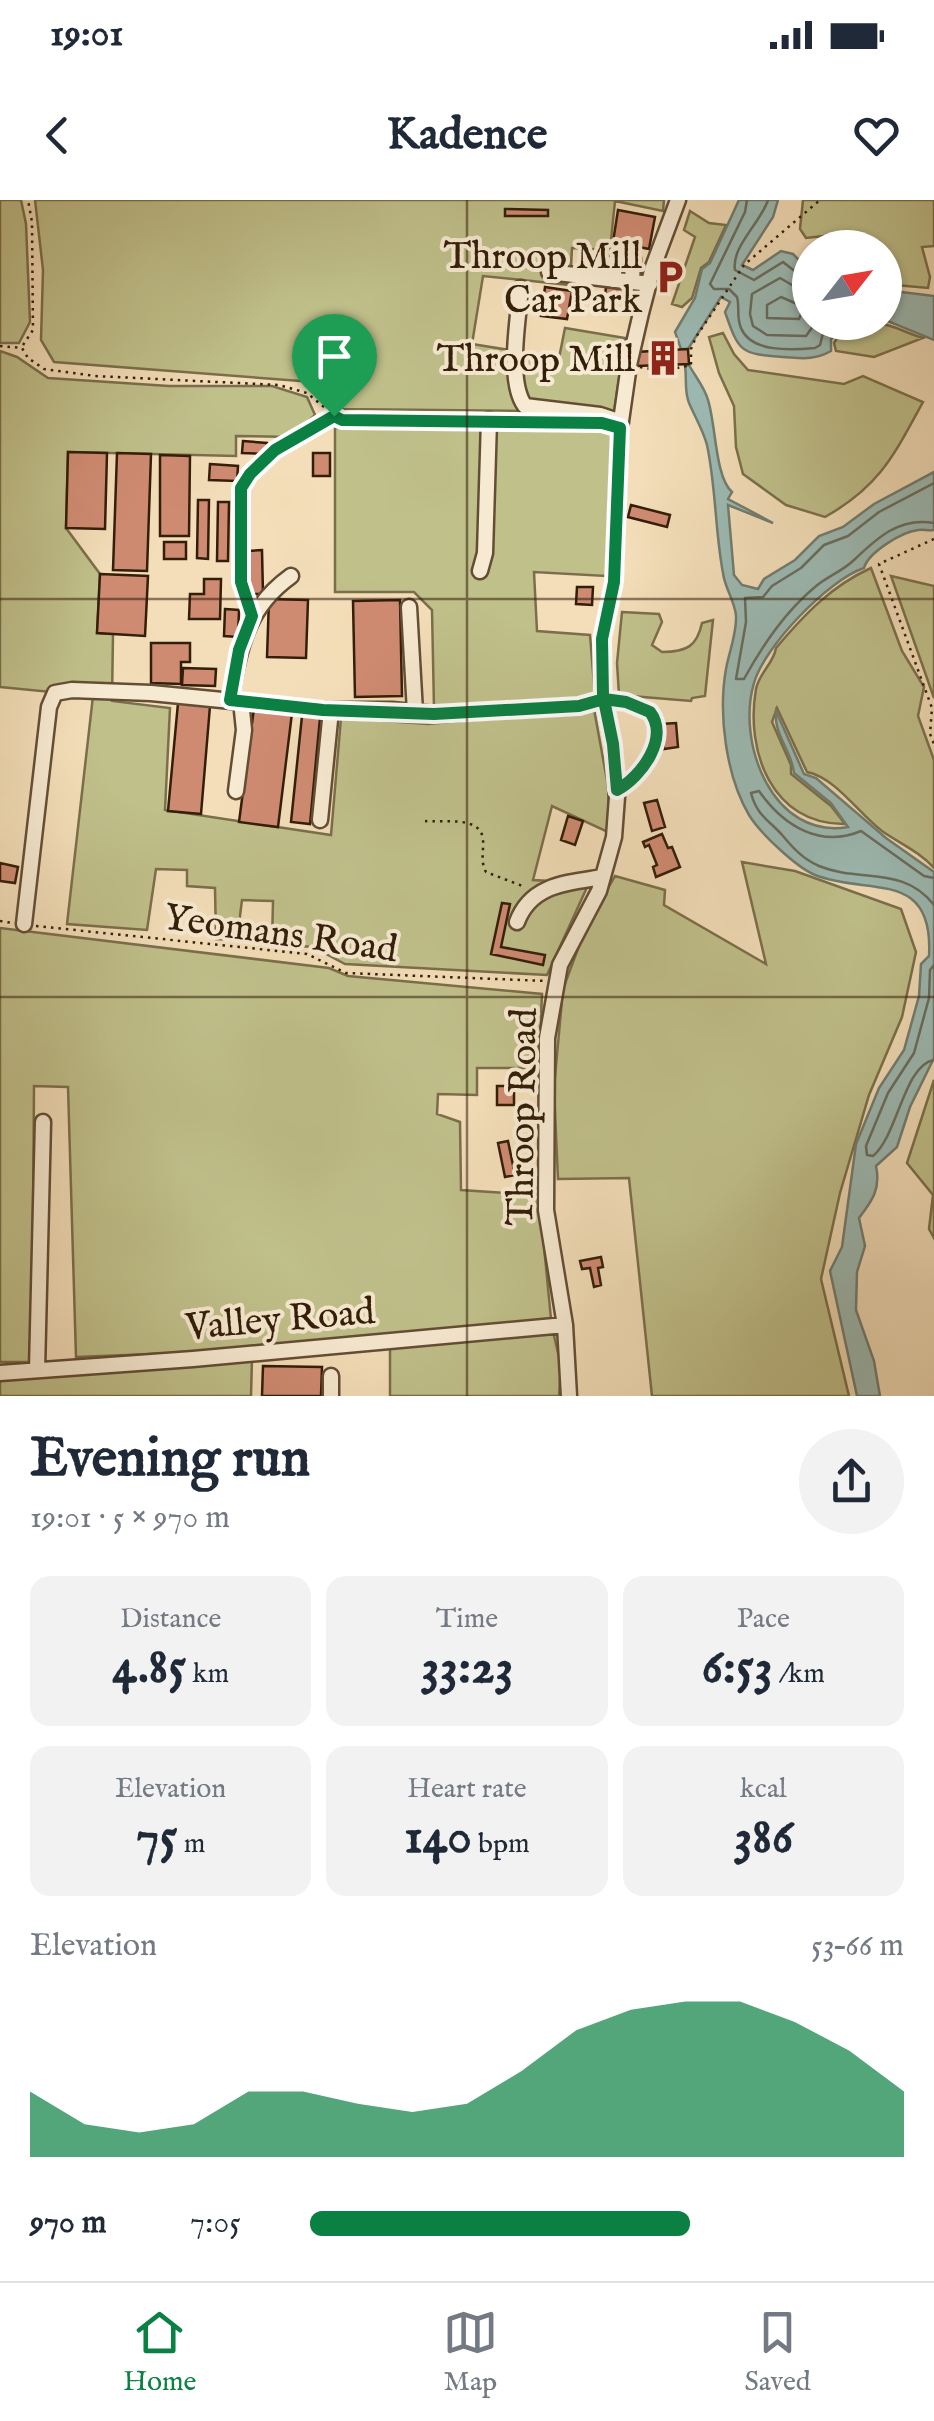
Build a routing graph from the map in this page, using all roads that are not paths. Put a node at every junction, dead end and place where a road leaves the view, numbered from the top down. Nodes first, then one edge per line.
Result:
1 (678, 200) edge
2 (548, 272) dead end
3 (613, 280) junction
4 (632, 282) junction
5 (650, 284) junction
6 (521, 288) dead end
7 (334, 416) road end
8 (489, 420) road end
9 (621, 422) junction
10 (480, 571) dead end
11 (291, 576) dead end
12 (408, 607) dead end
13 (252, 616) junction
14 (604, 699) junction
15 (235, 700) junction
16 (331, 710) junction
17 (415, 712) junction
18 (617, 790) junction
19 (236, 791) dead end
20 (320, 820) dead end
21 (602, 877) junction
22 (516, 922) dead end
23 (24, 924) road end
24 (43, 1122) dead end
25 (565, 1325) junction
26 (37, 1370) junction
27 (0, 1373) edge
28 (331, 1376) dead end
29 (331, 1396) edge
30 (569, 1396) edge

1 - 5 street, Throop Road
2 - 3 street
3 - 4 street
3 - 4 street
4 - 5 street
5 - 9 street, Throop Road
6 - 9 street
7 - 13 street
8 - 10 street
9 - 14 street, Throop Road
11 - 13 street
12 - 17 street
13 - 15 street
14 - 17 street
14 - 18 street, Throop Road
14 - 18 street
15 - 16 street
15 - 19 street
15 - 23 street
16 - 17 street
16 - 20 street
18 - 21 street, Throop Road
21 - 22 street
21 - 25 street, Throop Road
24 - 26 street
25 - 26 street, Valley Road
25 - 30 street, Throop Road
26 - 27 street, Valley Road
28 - 29 street

